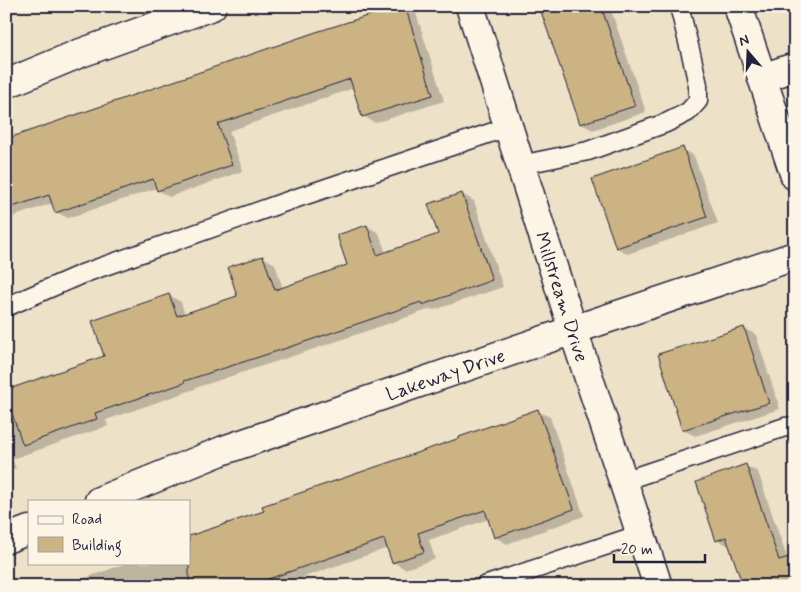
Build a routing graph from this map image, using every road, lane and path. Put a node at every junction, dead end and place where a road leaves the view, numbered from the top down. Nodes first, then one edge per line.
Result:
1 (212, 6) edge
2 (470, 6) edge
3 (679, 6) edge
4 (738, 6) edge
5 (795, 67) edge
6 (762, 78) junction
7 (6, 84) edge
8 (508, 127) junction
9 (520, 165) junction
10 (795, 176) edge
11 (795, 256) edge
12 (6, 307) edge
13 (573, 330) junction
14 (795, 426) edge
15 (623, 481) junction
16 (101, 500) edge
17 (28, 530) edge
18 (641, 534) junction
19 (6, 539) edge
20 (484, 586) edge
21 (658, 586) edge

1 - 7 street
2 - 8 street, Millstream Drive
3 - 9 lane
4 - 6 street
5 - 6 street
6 - 10 street
8 - 9 street, Millstream Drive
8 - 12 lane
9 - 13 street, Millstream Drive
11 - 13 street, Lakeway Drive
13 - 15 street, Millstream Drive
13 - 16 street, Lakeway Drive
14 - 15 lane
15 - 18 street, Millstream Drive
17 - 19 street
18 - 20 lane
18 - 21 street, Millstream Drive

